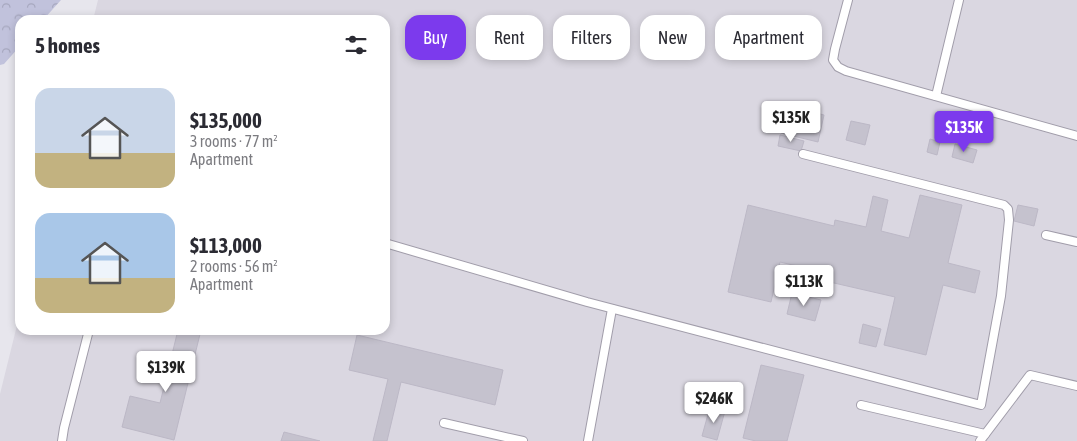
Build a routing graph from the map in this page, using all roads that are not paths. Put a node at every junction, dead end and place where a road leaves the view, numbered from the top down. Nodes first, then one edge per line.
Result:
1 (848, 0) edge
2 (959, 0) edge
3 (936, 96) junction
4 (1077, 136) edge
5 (803, 154) dead end
6 (1046, 234) dead end
7 (1077, 242) edge
8 (390, 244) edge
9 (612, 309) junction
10 (88, 335) edge
11 (1077, 386) edge
12 (861, 404) dead end
13 (444, 423) dead end
14 (982, 438) edge
15 (62, 441) edge
16 (523, 441) edge
17 (588, 441) edge

1 - 3 lane
2 - 3 lane
3 - 4 lane
5 - 9 lane
6 - 7 lane
8 - 9 lane
9 - 17 lane
10 - 15 lane
11 - 14 lane
12 - 14 lane
13 - 16 lane

